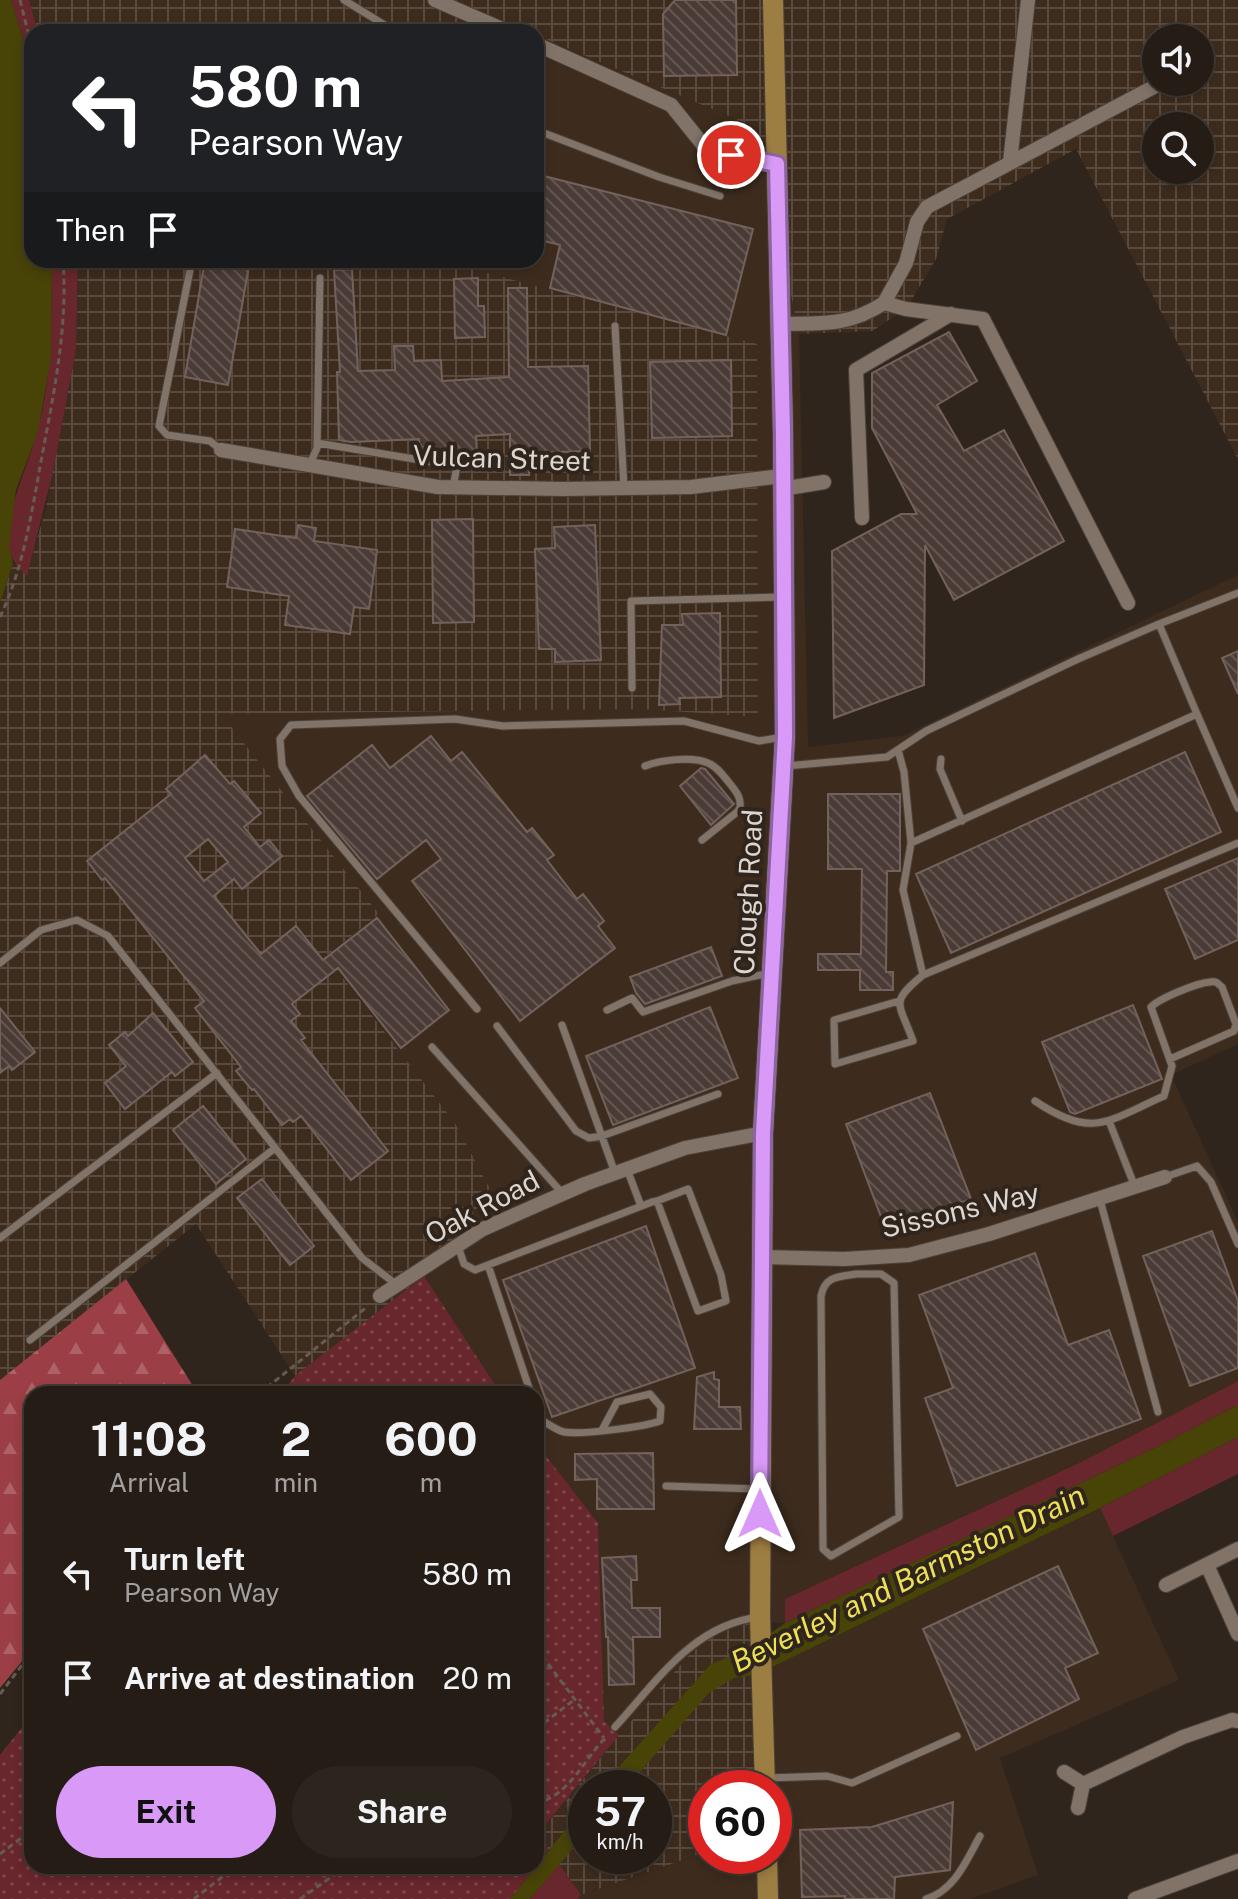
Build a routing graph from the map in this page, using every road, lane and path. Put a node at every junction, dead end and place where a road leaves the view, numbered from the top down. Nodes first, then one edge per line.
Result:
1 (20, 0) edge
2 (344, 0) edge
3 (435, 0) edge
4 (773, 0) edge
5 (1028, 0) edge
6 (26, 24) edge
7 (383, 24) edge
8 (490, 24) edge
9 (544, 48) edge
10 (1142, 93) edge
11 (544, 133) edge
12 (1010, 162) junction
13 (777, 164) junction
14 (720, 196) dead end
15 (63, 268) edge
16 (190, 268) edge
17 (320, 278) dead end
18 (884, 303) junction
19 (951, 314) junction
20 (780, 324) junction
21 (615, 326) dead end
22 (317, 443) junction
23 (221, 450) joint
24 (310, 464) junction
25 (782, 482) junction
26 (824, 482) dead end
27 (453, 487) junction
28 (624, 488) junction
29 (862, 518) dead end
30 (1238, 593) edge
31 (783, 597) junction
32 (1128, 603) dead end
33 (0, 617) edge
34 (1159, 624) junction
35 (632, 688) dead end
36 (1197, 714) junction
37 (785, 736) junction
38 (898, 750) junction
39 (941, 759) dead end
40 (645, 766) dead end
41 (783, 767) junction
42 (1238, 808) edge
43 (962, 821) junction
44 (702, 840) dead end
45 (911, 843) junction
46 (1238, 843) edge
47 (0, 963) edge
48 (772, 973) junction
49 (923, 975) junction
50 (899, 1001) junction
51 (477, 1009) dead end
52 (607, 1010) dead end
53 (562, 1025) dead end
54 (497, 1026) dead end
55 (432, 1047) dead end
56 (1170, 1059) junction
57 (217, 1073) junction
58 (718, 1094) dead end
59 (1035, 1101) dead end
60 (1109, 1121) junction
61 (763, 1133) junction
62 (602, 1136) junction
63 (275, 1148) junction
64 (621, 1171) junction
65 (1165, 1177) joint
66 (1135, 1187) junction
67 (563, 1194) junction
68 (1100, 1200) junction
69 (657, 1201) junction
70 (641, 1206) junction
71 (1, 1239) edge
72 (1238, 1244) edge
73 (458, 1246) junction
74 (761, 1257) junction
75 (858, 1258) junction
76 (488, 1265) junction
77 (856, 1274) junction
78 (397, 1285) junction
79 (380, 1296) joint
80 (30, 1340) dead end
81 (269, 1386) edge
82 (528, 1386) edge
83 (1158, 1412) dead end
84 (544, 1422) edge
85 (602, 1430) junction
86 (666, 1486) dead end
87 (760, 1489) junction
88 (1238, 1549) edge
89 (1207, 1565) junction
90 (1166, 1585) dead end
91 (760, 1624) junction
92 (1238, 1634) edge
93 (544, 1659) edge
94 (24, 1662) edge
95 (0, 1694) edge
96 (574, 1700) junction
97 (1238, 1721) edge
98 (544, 1723) edge
99 (615, 1727) joint
100 (957, 1736) dead end
101 (604, 1738) junction
102 (765, 1770) edge
103 (1064, 1772) dead end
104 (792, 1779) edge
105 (1083, 1784) junction
106 (544, 1801) edge
107 (1078, 1808) dead end
108 (24, 1836) edge
109 (980, 1836) dead end
110 (0, 1854) edge
111 (1238, 1861) edge
112 (226, 1874) edge
113 (336, 1874) edge
114 (767, 1874) edge
115 (194, 1899) edge
116 (300, 1899) edge
117 (768, 1899) edge
118 (926, 1899) edge
119 (1135, 1899) edge

1 - 6 path
2 - 7 lane
3 - 8 street
4 - 13 main road, Clough Road
5 - 12 street
9 - 13 street
10 - 12 street
11 - 14 lane
12 - 18 street
13 - 20 main road, Clough Road
15 - 33 path
16 - 23 lane
17 - 22 lane
18 - 19 street
18 - 20 street
19 - 29 street
19 - 32 street
20 - 25 main road, Clough Road
21 - 28 lane
22 - 24 lane
22 - 27 lane
23 - 24 street, Vulcan Street
24 - 27 street, Vulcan Street
25 - 26 street, Vulcan Street
25 - 28 street, Vulcan Street
25 - 31 main road, Clough Road
27 - 28 street, Vulcan Street
30 - 34 lane
31 - 35 lane
31 - 37 main road, Clough Road
34 - 36 lane
34 - 38 lane
36 - 42 lane
36 - 43 lane
37 - 41 main road, Clough Road
37 - 51 lane
38 - 41 lane
38 - 45 lane
39 - 43 lane
40 - 44 lane
41 - 48 main road, Clough Road
43 - 45 lane
45 - 49 lane
46 - 49 lane
47 - 57 lane
48 - 52 lane
48 - 61 main road, Clough Road
49 - 50 lane
50 - 50 lane
53 - 62 lane
54 - 62 lane
55 - 67 lane
56 - 56 lane
56 - 60 lane
57 - 63 lane
57 - 71 lane
58 - 62 lane
59 - 60 lane
60 - 66 lane
61 - 64 street, Oak Road
61 - 74 main road, Clough Road
62 - 64 lane
63 - 78 lane
63 - 80 lane
64 - 67 street, Oak Road
64 - 70 lane
65 - 66 street, Sissons Way
65 - 72 lane
66 - 68 street, Sissons Way
67 - 73 street, Oak Road
68 - 75 street, Sissons Way
68 - 83 lane
69 - 69 lane
69 - 70 lane
70 - 76 lane
73 - 76 lane
73 - 78 street, Oak Road
74 - 75 street, Sissons Way
74 - 87 main road, Clough Road
75 - 77 lane
76 - 82 lane
77 - 77 lane
78 - 79 street, Oak Road
79 - 81 path
84 - 85 lane
85 - 85 lane
86 - 87 lane
87 - 91 main road, Clough Road
88 - 89 street
89 - 90 street
89 - 92 street
91 - 99 lane
91 - 102 main road, Clough Road
93 - 96 path
94 - 95 path
96 - 98 path
96 - 101 path
97 - 105 street
99 - 101 path
100 - 104 lane
101 - 106 path
103 - 105 street
105 - 107 street
108 - 110 path
109 - 118 lane
111 - 119 street
112 - 115 path
113 - 116 path
114 - 117 main road

